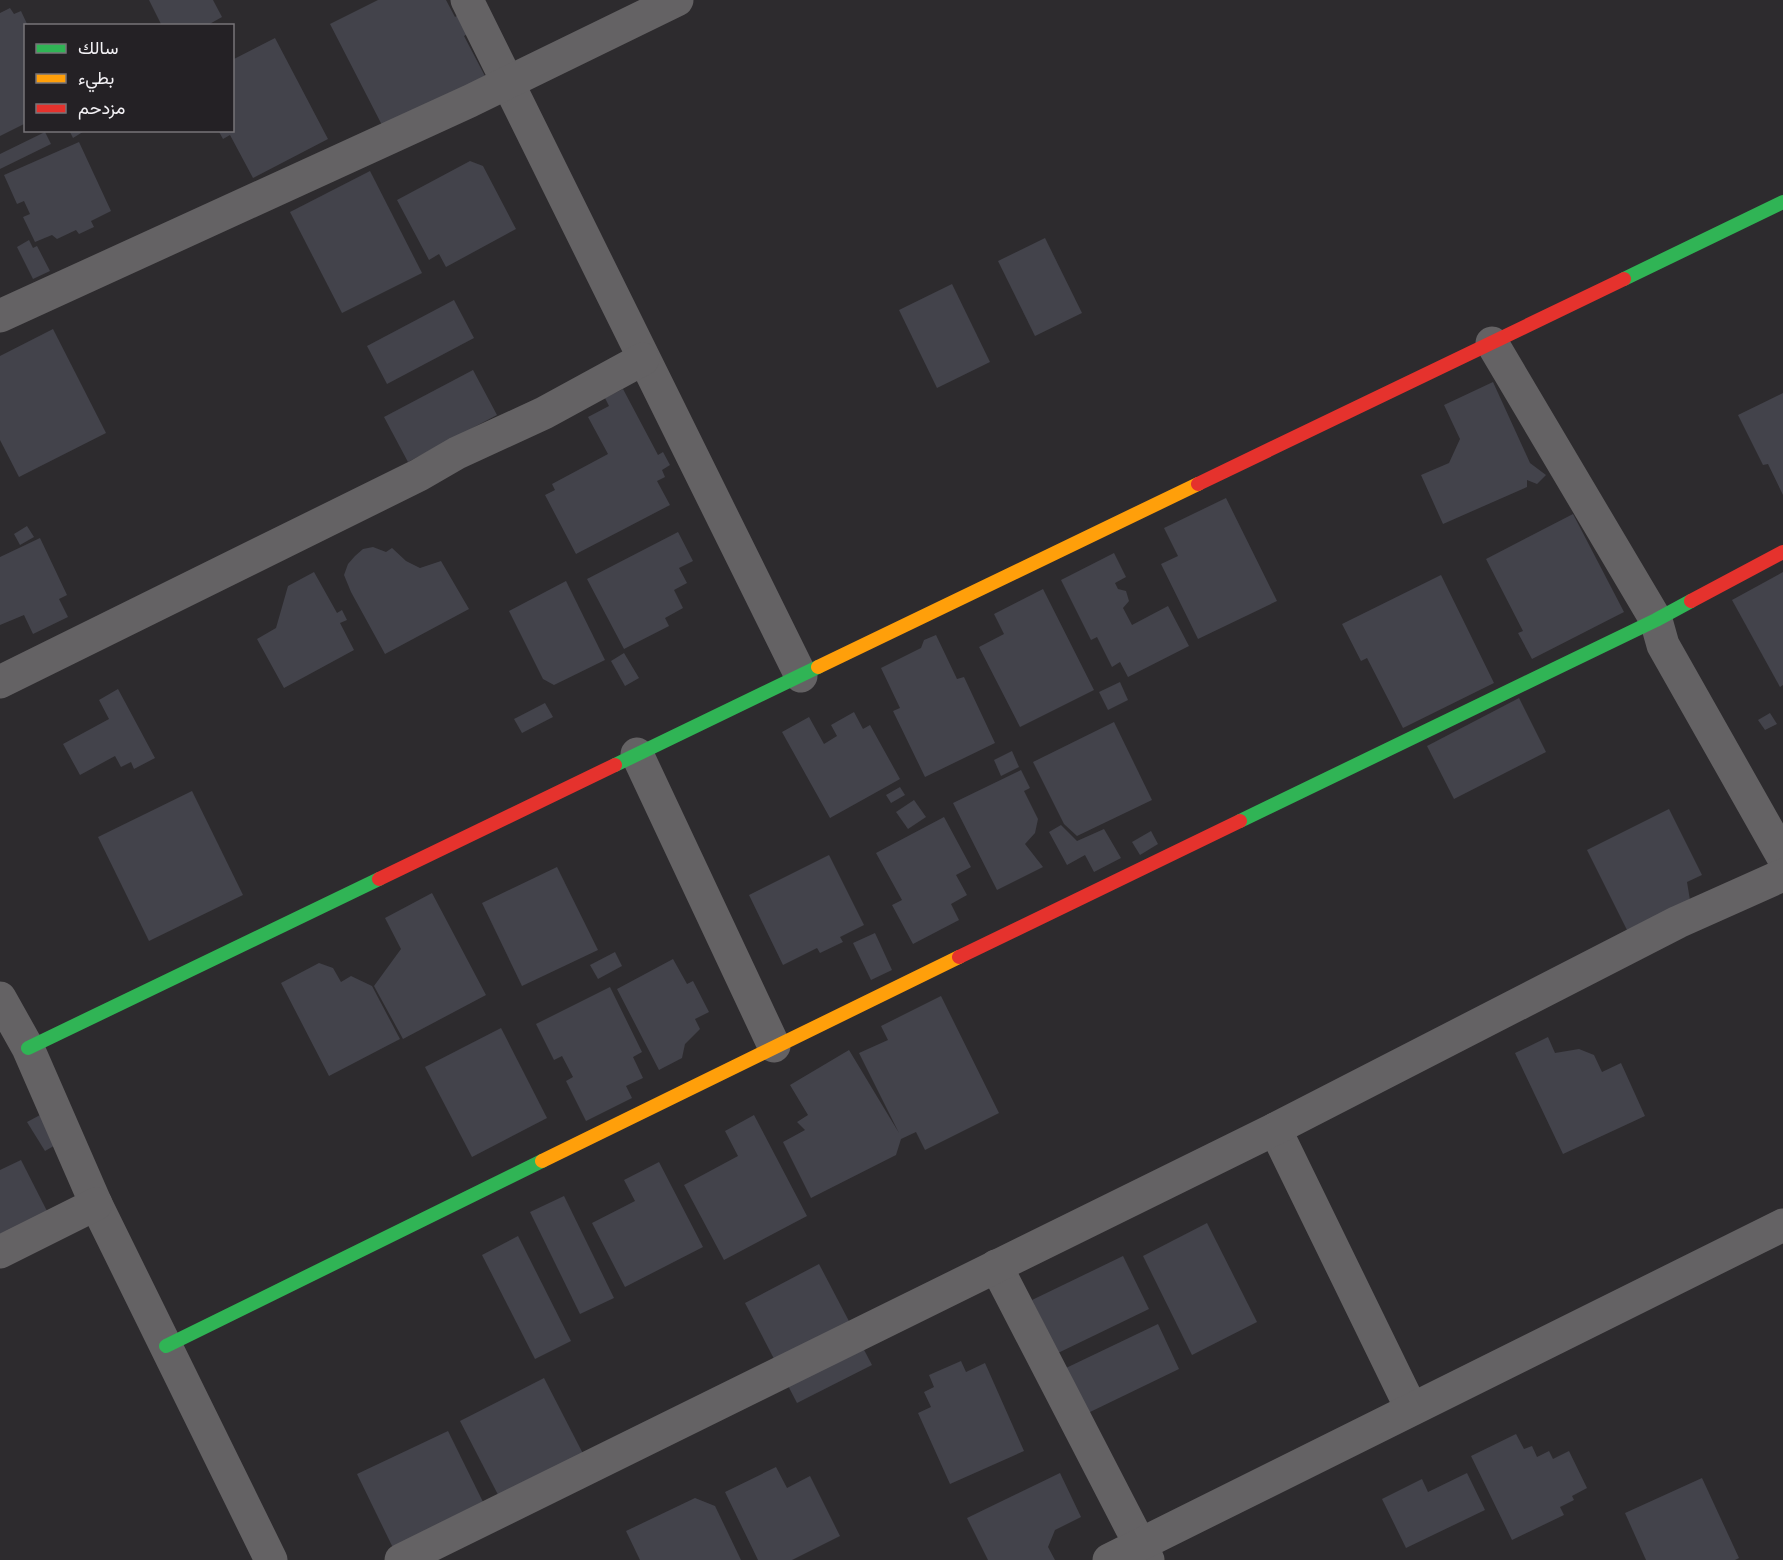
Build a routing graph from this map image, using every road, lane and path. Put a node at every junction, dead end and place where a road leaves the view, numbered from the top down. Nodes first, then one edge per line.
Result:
1 (467, 0) edge
2 (677, 0) edge
3 (508, 83) junction
4 (1783, 202) edge
5 (0, 316) edge
6 (1492, 343) junction
7 (643, 359) junction
8 (1783, 552) edge
9 (1656, 620) junction
10 (801, 676) junction
11 (0, 682) edge
12 (637, 754) junction
13 (1783, 857) edge
14 (1783, 875) edge
15 (0, 998) edge
16 (774, 1046) junction
17 (28, 1048) junction
18 (1275, 1129) junction
19 (96, 1204) junction
20 (1783, 1225) edge
21 (0, 1252) edge
22 (996, 1266) junction
23 (166, 1347) junction
24 (1411, 1408) junction
25 (1144, 1552) edge
26 (271, 1560) edge
27 (401, 1560) edge
28 (1110, 1560) edge

1 - 3 street
2 - 3 street
3 - 5 street
3 - 7 street
4 - 6 street
6 - 9 street
6 - 10 street
7 - 10 street
7 - 11 street
8 - 9 street
9 - 13 street
9 - 16 street
10 - 12 street
12 - 16 street
12 - 17 street
14 - 18 street
15 - 17 street
16 - 23 street
17 - 19 street
18 - 22 street
18 - 24 street
19 - 21 street
19 - 23 street
20 - 24 street
22 - 25 street
22 - 27 street
23 - 26 street
24 - 25 street
25 - 28 street

